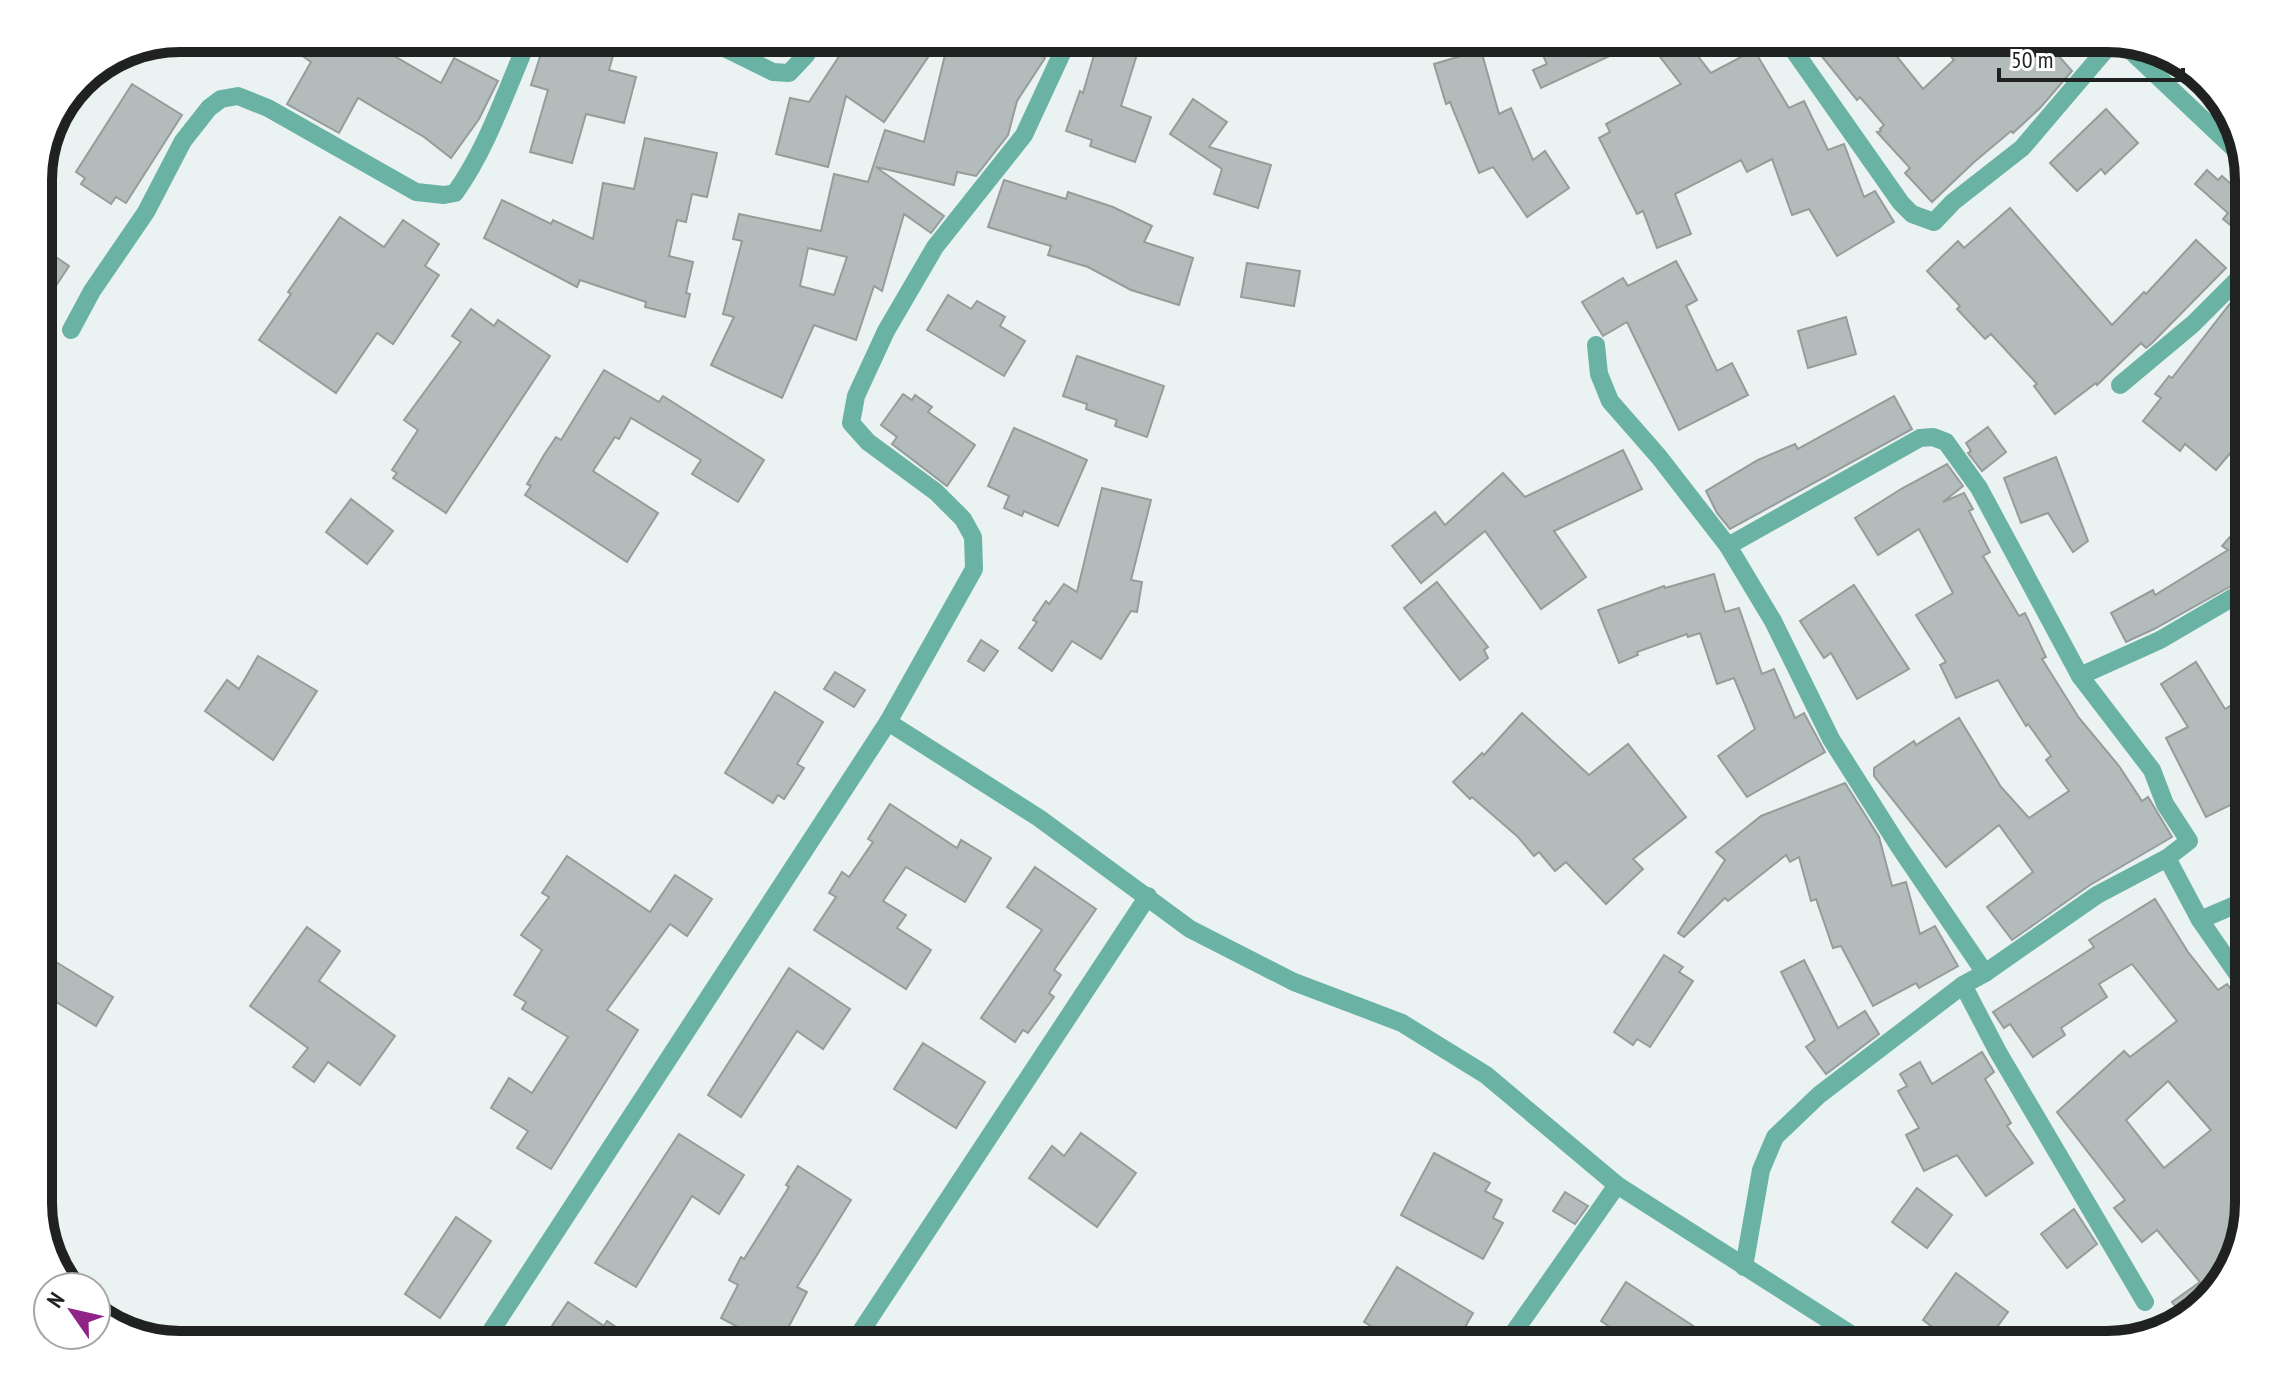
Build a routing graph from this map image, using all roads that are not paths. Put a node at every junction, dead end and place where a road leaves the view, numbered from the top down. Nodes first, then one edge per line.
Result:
1 (523, 52) edge
2 (732, 52) edge
3 (808, 52) edge
4 (1063, 52) edge
5 (1795, 52) edge
6 (2105, 52) edge
7 (2145, 58) edge
8 (2230, 144) edge
9 (2235, 282) edge
10 (71, 330) dead end
11 (1596, 345) dead end
12 (2120, 385) dead end
13 (1728, 546) junction
14 (2235, 596) edge
15 (2080, 676) junction
16 (888, 722) junction
17 (2167, 858) junction
18 (1148, 896) junction
19 (2235, 905) edge
20 (2200, 920) junction
21 (2235, 971) edge
22 (1985, 973) junction
23 (1963, 985) junction
24 (1617, 1185) junction
25 (1744, 1267) junction
26 (2145, 1302) dead end
27 (491, 1331) edge
28 (861, 1331) edge
29 (1515, 1331) edge
30 (1846, 1331) edge

1 - 10 street
2 - 3 street
4 - 16 street
5 - 6 street
7 - 8 street
9 - 12 street
11 - 13 street
13 - 15 street
13 - 22 street
14 - 15 street
15 - 17 street
16 - 18 street
16 - 27 street
17 - 20 street
17 - 22 street
18 - 24 street
18 - 28 street
19 - 20 street
20 - 21 street
22 - 23 street
23 - 25 street
23 - 26 street
24 - 25 street
24 - 29 street
25 - 30 street

